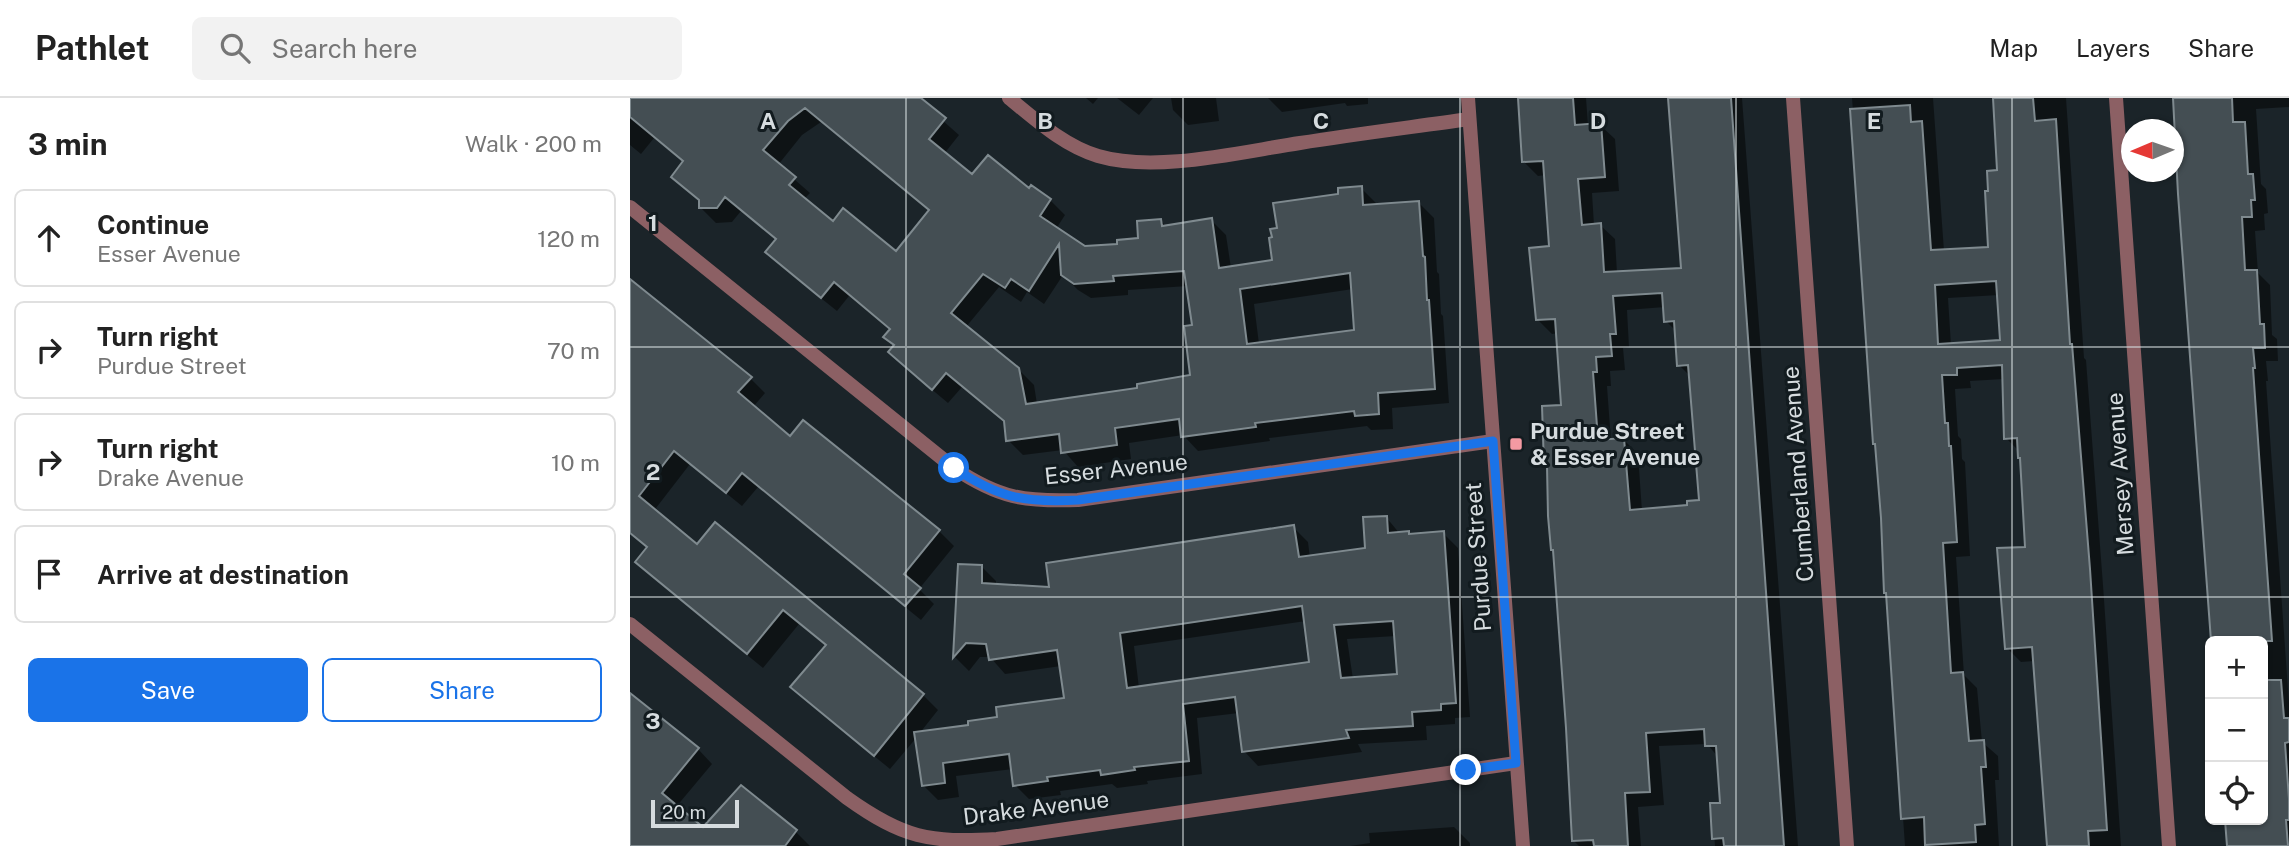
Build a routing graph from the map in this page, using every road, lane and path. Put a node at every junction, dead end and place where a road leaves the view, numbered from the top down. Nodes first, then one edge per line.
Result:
1 (1009, 98) edge
2 (1468, 98) edge
3 (1793, 98) edge
4 (2116, 98) edge
5 (1469, 119) junction
6 (630, 207) edge
7 (1493, 441) junction
8 (630, 624) edge
9 (1516, 763) junction
10 (1522, 846) edge
11 (1847, 846) edge
12 (2169, 846) edge

1 - 5 street
2 - 5 street, Purdue Street
3 - 11 street, Cumberland Avenue
4 - 12 street, Mersey Avenue
5 - 7 street, Purdue Street
6 - 7 street, Esser Avenue
7 - 9 street, Purdue Street
8 - 9 street, Drake Avenue
9 - 10 street, Purdue Street

